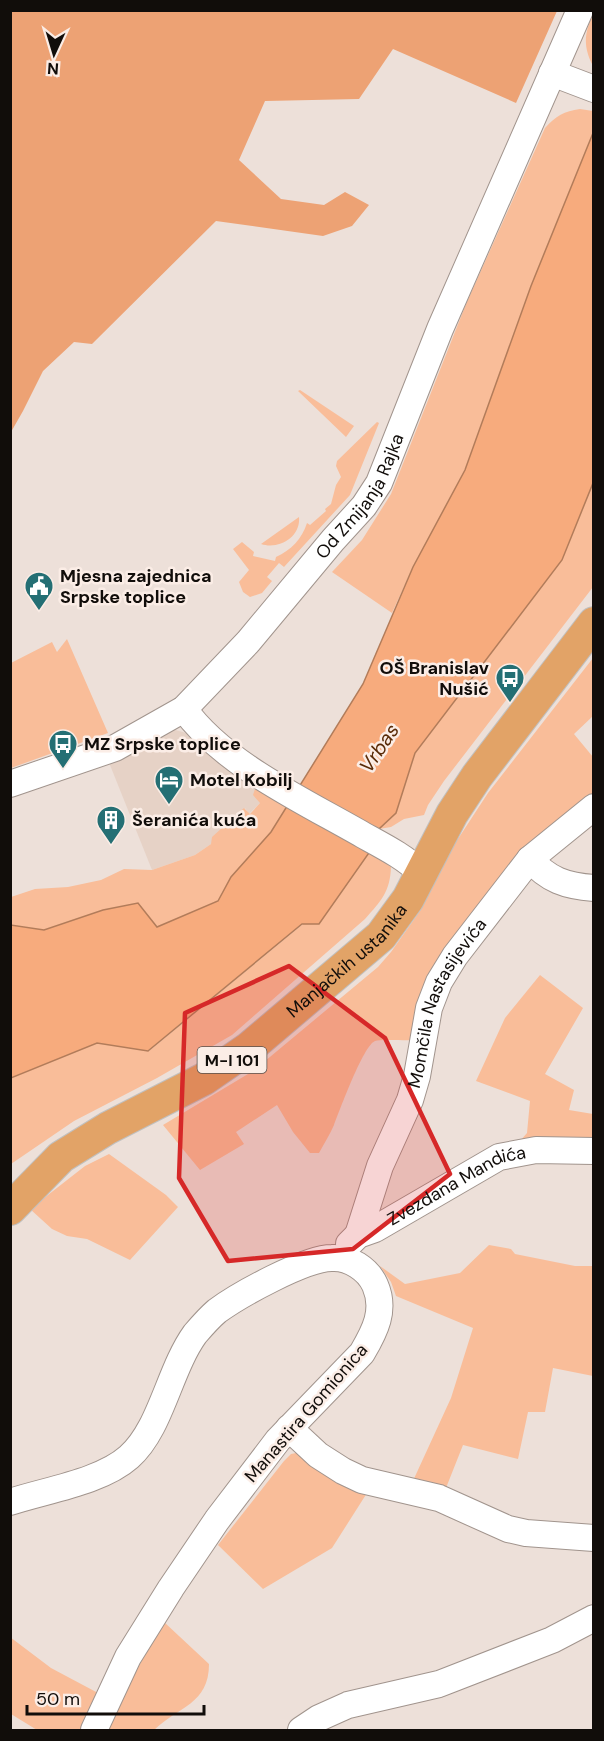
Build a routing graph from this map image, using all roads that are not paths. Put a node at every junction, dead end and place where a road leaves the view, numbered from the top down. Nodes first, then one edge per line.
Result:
1 (580, 10) edge
2 (552, 73) junction
3 (594, 89) edge
4 (594, 623) edge
5 (184, 709) junction
6 (10, 784) edge
7 (594, 807) edge
8 (530, 859) junction
9 (421, 873) junction
10 (594, 888) edge
11 (594, 1151) edge
12 (10, 1209) edge
13 (358, 1235) junction
14 (333, 1257) junction
15 (289, 1428) junction
16 (10, 1502) edge
17 (594, 1538) edge
18 (594, 1618) edge
19 (94, 1731) edge
20 (301, 1731) edge

1 - 2 street, Od Zmijanja Rajka
2 - 3 street
2 - 5 street, Od Zmijanja Rajka
4 - 9 main road, Manjačkih ustanika / M-I 101
5 - 6 street, Od Zmijanja Rajka
5 - 9 street
7 - 8 street, Momčila Nastasijevića
8 - 10 street
8 - 13 street, Momčila Nastasijevića
9 - 12 main road, Manjačkih ustanika / M-I 101
11 - 13 street, Zvezdana Mandića
13 - 14 street, Zvezdana Mandića
14 - 15 street, Manastira Gomionica
14 - 16 street
15 - 17 street
15 - 19 street, Manastira Gomionica
18 - 20 street

